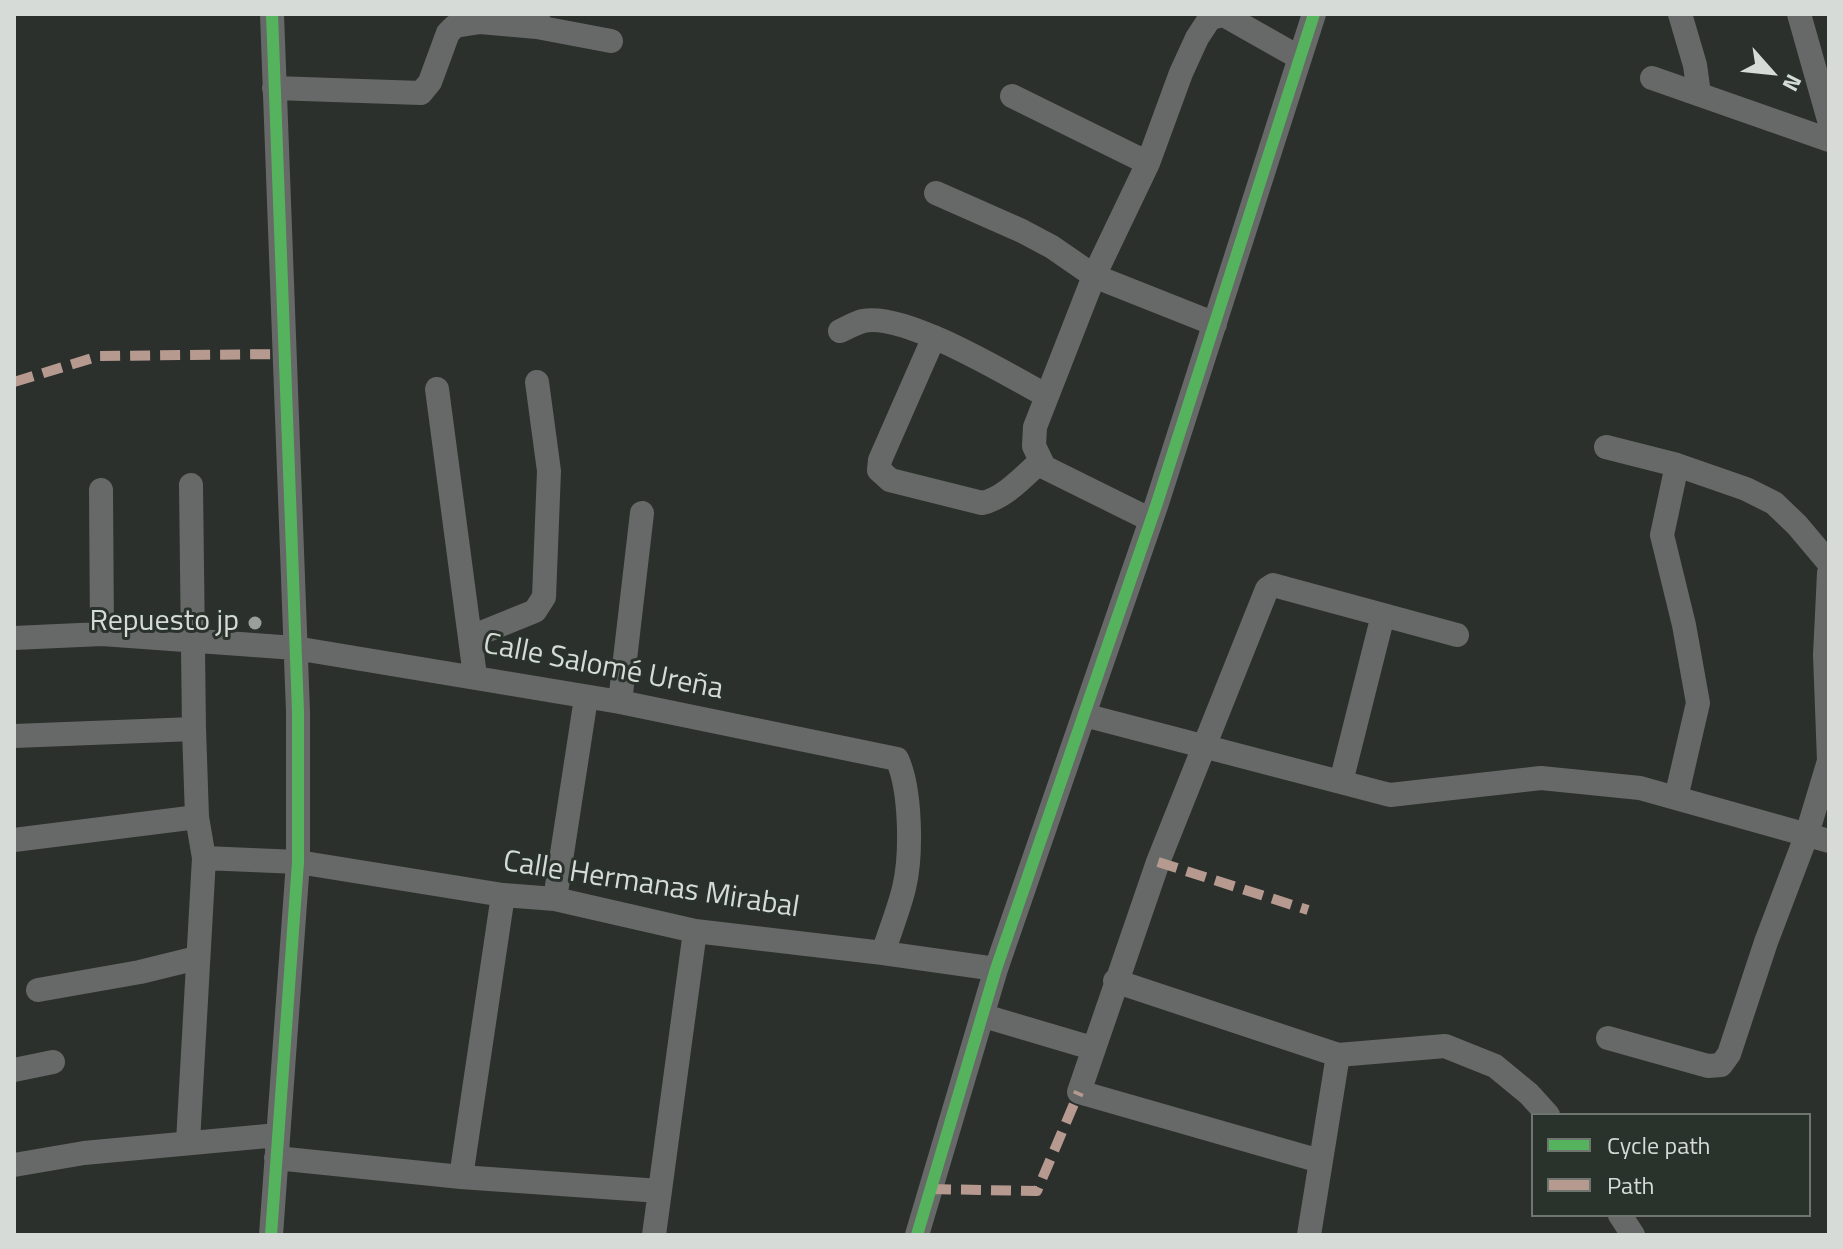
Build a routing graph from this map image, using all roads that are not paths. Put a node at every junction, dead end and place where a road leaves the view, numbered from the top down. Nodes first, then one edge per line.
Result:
1 (272, 14) edge
2 (1314, 14) edge
3 (1680, 14) edge
4 (1799, 14) edge
5 (491, 18) edge
6 (538, 20) edge
7 (611, 41) dead end
8 (1300, 58) junction
9 (1652, 78) dead end
10 (274, 88) junction
11 (1699, 94) junction
12 (1012, 96) dead end
13 (1829, 120) edge
14 (1829, 140) edge
15 (1148, 163) junction
16 (936, 193) dead end
17 (1094, 276) junction
18 (1215, 324) junction
19 (840, 331) dead end
20 (934, 337) junction
21 (537, 382) dead end
22 (437, 389) dead end
23 (1047, 396) junction
24 (1606, 447) dead end
25 (1041, 461) junction
26 (1677, 465) junction
27 (191, 485) dead end
28 (101, 490) dead end
29 (642, 513) dead end
30 (1151, 520) junction
31 (1829, 563) edge
32 (1829, 573) edge
33 (1383, 615) junction
34 (102, 634) junction
35 (1457, 635) dead end
36 (471, 637) junction
37 (14, 638) edge
38 (194, 639) junction
39 (295, 648) junction
40 (475, 676) junction
41 (586, 698) junction
42 (620, 702) junction
43 (1084, 715) junction
44 (194, 729) junction
45 (14, 736) edge
46 (1203, 745) junction
47 (1341, 782) junction
48 (1676, 798) junction
49 (197, 817) junction
50 (1818, 837) edge
51 (14, 840) edge
52 (204, 858) junction
53 (298, 862) junction
54 (503, 895) junction
55 (555, 899) junction
56 (695, 931) junction
57 (883, 953) junction
58 (197, 958) junction
59 (996, 969) junction
60 (1115, 981) junction
61 (38, 990) dead end
62 (984, 1016) junction
63 (1608, 1038) dead end
64 (1092, 1048) junction
65 (1338, 1055) junction
66 (53, 1062) dead end
67 (14, 1070) edge
68 (1546, 1113) edge
69 (188, 1142) junction
70 (277, 1147) junction
71 (1320, 1161) junction
72 (14, 1165) edge
73 (461, 1177) junction
74 (660, 1191) junction
75 (1621, 1217) edge
76 (271, 1235) edge
77 (654, 1235) edge
78 (917, 1235) edge
79 (1309, 1235) edge
80 (1633, 1235) edge

1 - 10 street
2 - 8 street
3 - 11 street
4 - 13 street
5 - 6 street
5 - 10 street
6 - 7 street
8 - 15 street
8 - 18 street
9 - 11 street
10 - 39 street
11 - 14 street
12 - 15 street
15 - 17 street
16 - 17 street
17 - 18 street
17 - 23 street
18 - 30 street
19 - 20 street
20 - 23 street
20 - 25 street
21 - 36 street
22 - 36 street
23 - 25 street
24 - 26 street
25 - 30 street
26 - 31 street
26 - 48 street
27 - 38 street
28 - 34 street
29 - 42 street
30 - 43 street
32 - 50 street
33 - 35 street
33 - 46 street
33 - 47 street
34 - 37 street, Calle Salomé Ureña
34 - 38 street, Calle Salomé Ureña
36 - 40 street
38 - 39 street, Calle Salomé Ureña
38 - 44 street
39 - 40 street, Calle Salomé Ureña
39 - 53 street
40 - 41 street, Calle Salomé Ureña
41 - 42 street, Calle Salomé Ureña
41 - 55 street
42 - 57 street, Calle Salomé Ureña
43 - 46 street
43 - 59 street
44 - 45 street
44 - 49 street
46 - 47 street
46 - 60 street
47 - 48 street
48 - 50 street
49 - 51 street
49 - 52 street
50 - 63 street
52 - 53 street, Calle Hermanas Mirabal
52 - 58 street
53 - 54 street, Calle Hermanas Mirabal
53 - 70 street
54 - 55 street, Calle Hermanas Mirabal
54 - 73 street
55 - 56 street, Calle Hermanas Mirabal
56 - 57 street, Calle Hermanas Mirabal
56 - 74 street
57 - 59 street, Calle Hermanas Mirabal
58 - 61 street
58 - 69 street
59 - 62 street
60 - 64 street
60 - 65 street
62 - 64 street
62 - 78 street
64 - 71 street
65 - 68 street
65 - 71 street
66 - 67 street
69 - 70 street
69 - 72 street
70 - 73 street
70 - 76 street
71 - 79 street
73 - 74 street
74 - 77 street
75 - 80 street

